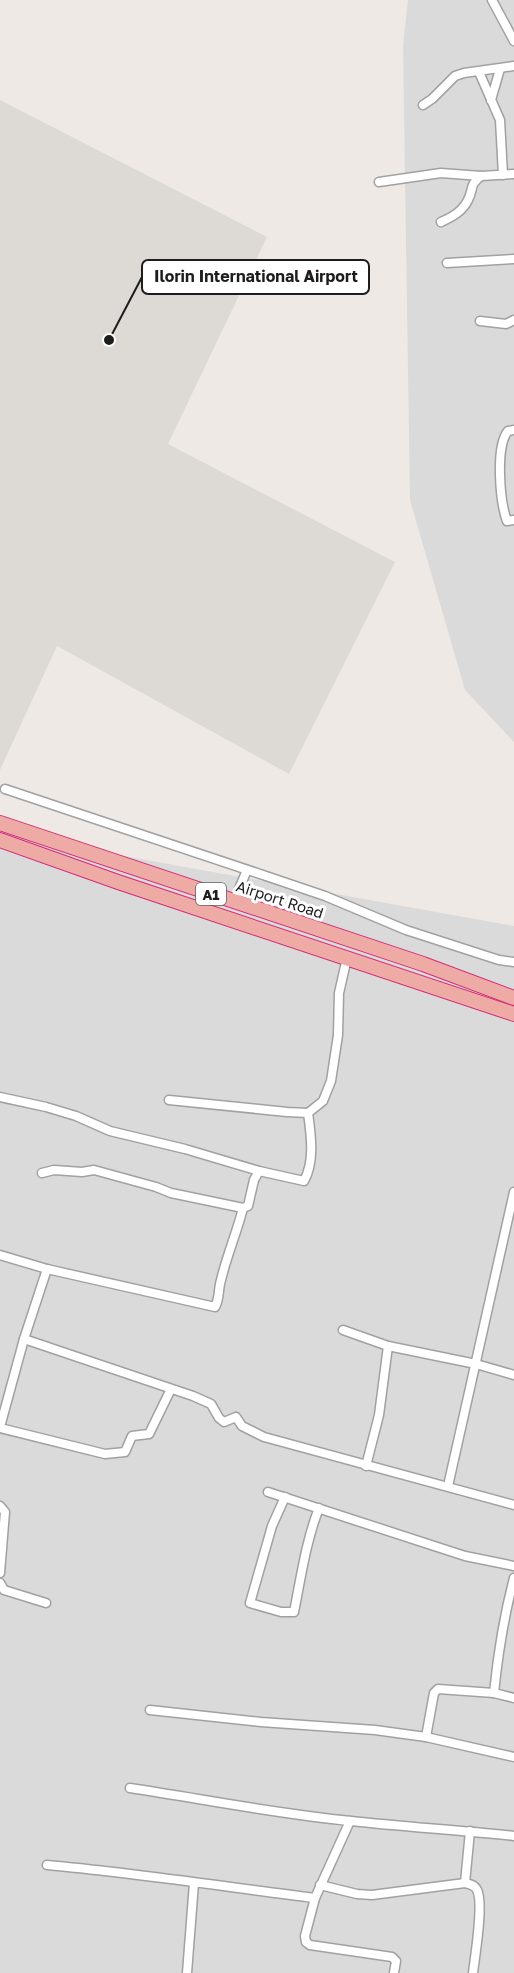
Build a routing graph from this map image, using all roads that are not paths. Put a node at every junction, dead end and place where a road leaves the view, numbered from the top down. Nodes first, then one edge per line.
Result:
1 (492, 0) edge
2 (514, 41) edge
3 (514, 66) edge
4 (500, 69) junction
5 (479, 72) junction
6 (491, 100) junction
7 (423, 105) dead end
8 (514, 174) edge
9 (503, 175) junction
10 (482, 176) junction
11 (379, 182) dead end
12 (441, 222) dead end
13 (514, 259) edge
14 (447, 263) dead end
15 (514, 320) edge
16 (480, 321) dead end
17 (514, 430) edge
18 (514, 520) edge
19 (5, 789) dead end
20 (0, 824) edge
21 (0, 840) edge
22 (247, 870) junction
23 (234, 901) junction
24 (347, 958) junction
25 (514, 962) edge
26 (514, 998) edge
27 (514, 1014) edge
28 (0, 1097) edge
29 (169, 1100) dead end
30 (308, 1113) junction
31 (259, 1171) junction
32 (42, 1173) dead end
33 (514, 1192) edge
34 (243, 1208) junction
35 (0, 1255) edge
36 (47, 1269) junction
37 (343, 1330) dead end
38 (24, 1339) junction
39 (388, 1346) junction
40 (476, 1364) junction
41 (514, 1375) edge
42 (171, 1389) junction
43 (0, 1428) edge
44 (366, 1466) junction
45 (448, 1486) junction
46 (268, 1492) dead end
47 (285, 1497) junction
48 (514, 1505) edge
49 (0, 1506) edge
50 (319, 1508) junction
51 (514, 1566) edge
52 (0, 1573) edge
53 (514, 1578) edge
54 (0, 1583) edge
55 (46, 1603) dead end
56 (494, 1693) junction
57 (514, 1698) edge
58 (150, 1710) dead end
59 (426, 1737) junction
60 (514, 1757) edge
61 (130, 1788) dead end
62 (350, 1821) junction
63 (470, 1832) junction
64 (514, 1836) edge
65 (47, 1865) dead end
66 (194, 1883) junction
67 (465, 1883) junction
68 (320, 1885) junction
69 (315, 1898) junction
70 (187, 1973) edge
71 (394, 1973) edge
72 (474, 1973) edge

1 - 2 street
3 - 4 street
4 - 5 street
4 - 6 street
5 - 6 street
5 - 7 street
6 - 9 street
8 - 9 street
9 - 10 street
10 - 11 street
10 - 12 street
13 - 14 street
15 - 16 street
17 - 18 street
19 - 22 street
20 - 23 highway, Airport Road / A1
21 - 24 highway, A1
22 - 23 street
22 - 25 street
23 - 26 highway, Airport Road / A1
24 - 27 highway, A1
24 - 30 street
28 - 31 street
29 - 30 street
30 - 31 street
31 - 34 street
32 - 34 street
33 - 40 street
34 - 36 street
35 - 36 street
36 - 38 street
37 - 39 street
38 - 42 street
38 - 43 street
39 - 40 street
39 - 44 street
40 - 41 street
40 - 45 street
42 - 43 street
42 - 44 street
44 - 45 street
45 - 48 street
46 - 47 street
47 - 50 street
47 - 50 street
49 - 52 street
50 - 51 street
53 - 56 street
54 - 55 street
56 - 57 street
56 - 59 street
58 - 59 street
59 - 60 street
61 - 62 street
62 - 63 street
62 - 68 street
63 - 64 street
63 - 67 street
65 - 66 street
66 - 69 street
66 - 70 street
67 - 68 street
67 - 72 street
68 - 69 street
69 - 71 street

